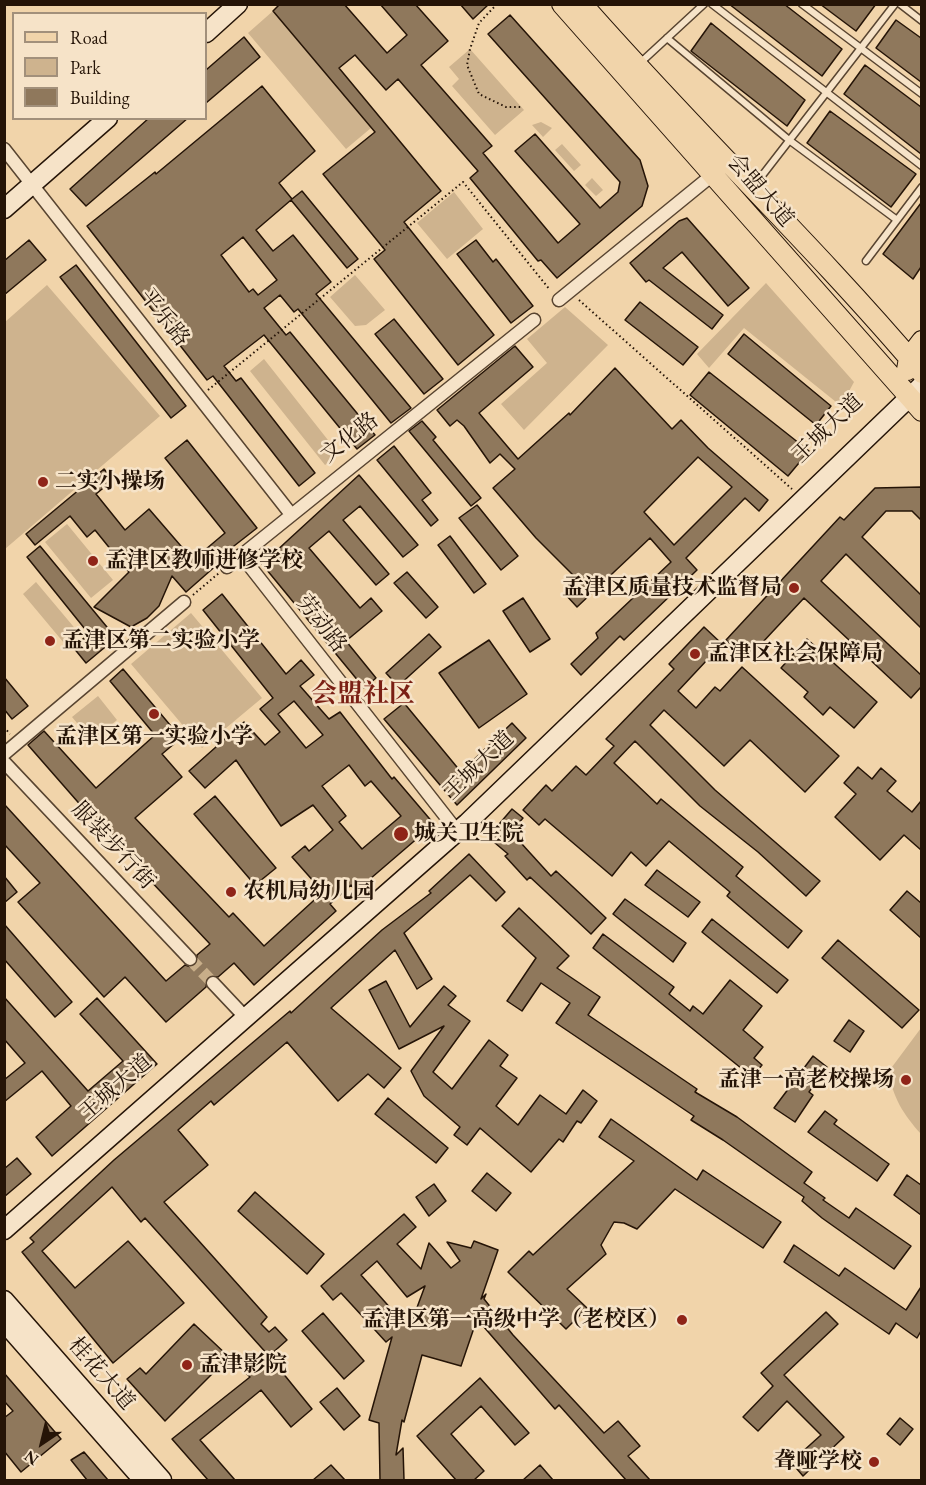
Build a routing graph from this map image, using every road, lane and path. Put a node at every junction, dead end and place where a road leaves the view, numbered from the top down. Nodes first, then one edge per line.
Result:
1 (220, 4) edge
2 (238, 4) edge
3 (497, 4) edge
4 (562, 4) edge
5 (582, 4) edge
6 (704, 4) edge
7 (712, 4) edge
8 (802, 4) edge
9 (895, 4) edge
10 (900, 4) edge
11 (207, 17) edge
12 (921, 21) edge
13 (207, 32) edge
14 (667, 38) junction
15 (861, 48) junction
16 (636, 66) junction
17 (826, 92) junction
18 (921, 94) edge
19 (521, 107) dead end
20 (89, 120) edge
21 (105, 120) edge
22 (789, 140) junction
23 (4, 149) edge
24 (921, 166) edge
25 (721, 169) junction
26 (30, 179) junction
27 (753, 187) junction
28 (921, 187) edge
29 (4, 194) edge
30 (4, 209) edge
31 (897, 220) junction
32 (866, 261) dead end
33 (570, 292) junction
34 (559, 300) joint
35 (534, 320) dead end
36 (921, 341) edge
37 (909, 358) junction
38 (921, 373) edge
39 (914, 395) edge
40 (200, 397) junction
41 (797, 493) junction
42 (290, 513) junction
43 (241, 555) junction
44 (227, 567) joint
45 (184, 602) joint
46 (4, 754) edge
47 (4, 762) edge
48 (454, 828) junction
49 (190, 959) tunnel mouth
50 (213, 983) tunnel mouth
51 (246, 1018) junction
52 (4, 1218) edge
53 (4, 1230) edge
54 (4, 1300) edge
55 (4, 1322) edge
56 (143, 1480) edge
57 (162, 1480) edge

1 - 11 main road
2 - 13 main road
3 - 19 path
4 - 25 main road, 会盟大道
5 - 16 main road, 会盟大道
6 - 14 lane
7 - 17 lane
8 - 15 lane
9 - 15 lane
10 - 12 lane
14 - 16 lane
14 - 22 lane
15 - 17 lane
15 - 18 lane
16 - 25 main road, 会盟大道
17 - 22 lane
17 - 24 lane
20 - 26 main road
21 - 26 main road
22 - 27 lane
22 - 31 lane
23 - 26 street, 平乐路
25 - 27 main road, 会盟大道
25 - 33 street
25 - 39 main road, 会盟大道
26 - 29 main road
26 - 30 main road
26 - 40 street, 平乐路
27 - 37 main road, 会盟大道
28 - 31 lane
31 - 32 lane
33 - 34 street
33 - 41 path
34 - 40 path
35 - 42 street, 文化路
36 - 37 main road
37 - 38 main road, 会盟大道
37 - 39 main road
39 - 41 main road, 王城大道
39 - 48 main road, 王城大道
40 - 42 street, 平乐路
41 - 48 main road, 王城大道
42 - 43 street, 文化路
43 - 44 street, 文化路
43 - 48 street, 劳动路
44 - 45 path
45 - 46 street
47 - 49 street, 服装步行街
48 - 51 main road, 王城大道
48 - 52 main road, 王城大道
50 - 51 street
51 - 53 main road, 王城大道
54 - 57 main road, 桂花大道
55 - 56 main road, 桂花大道

